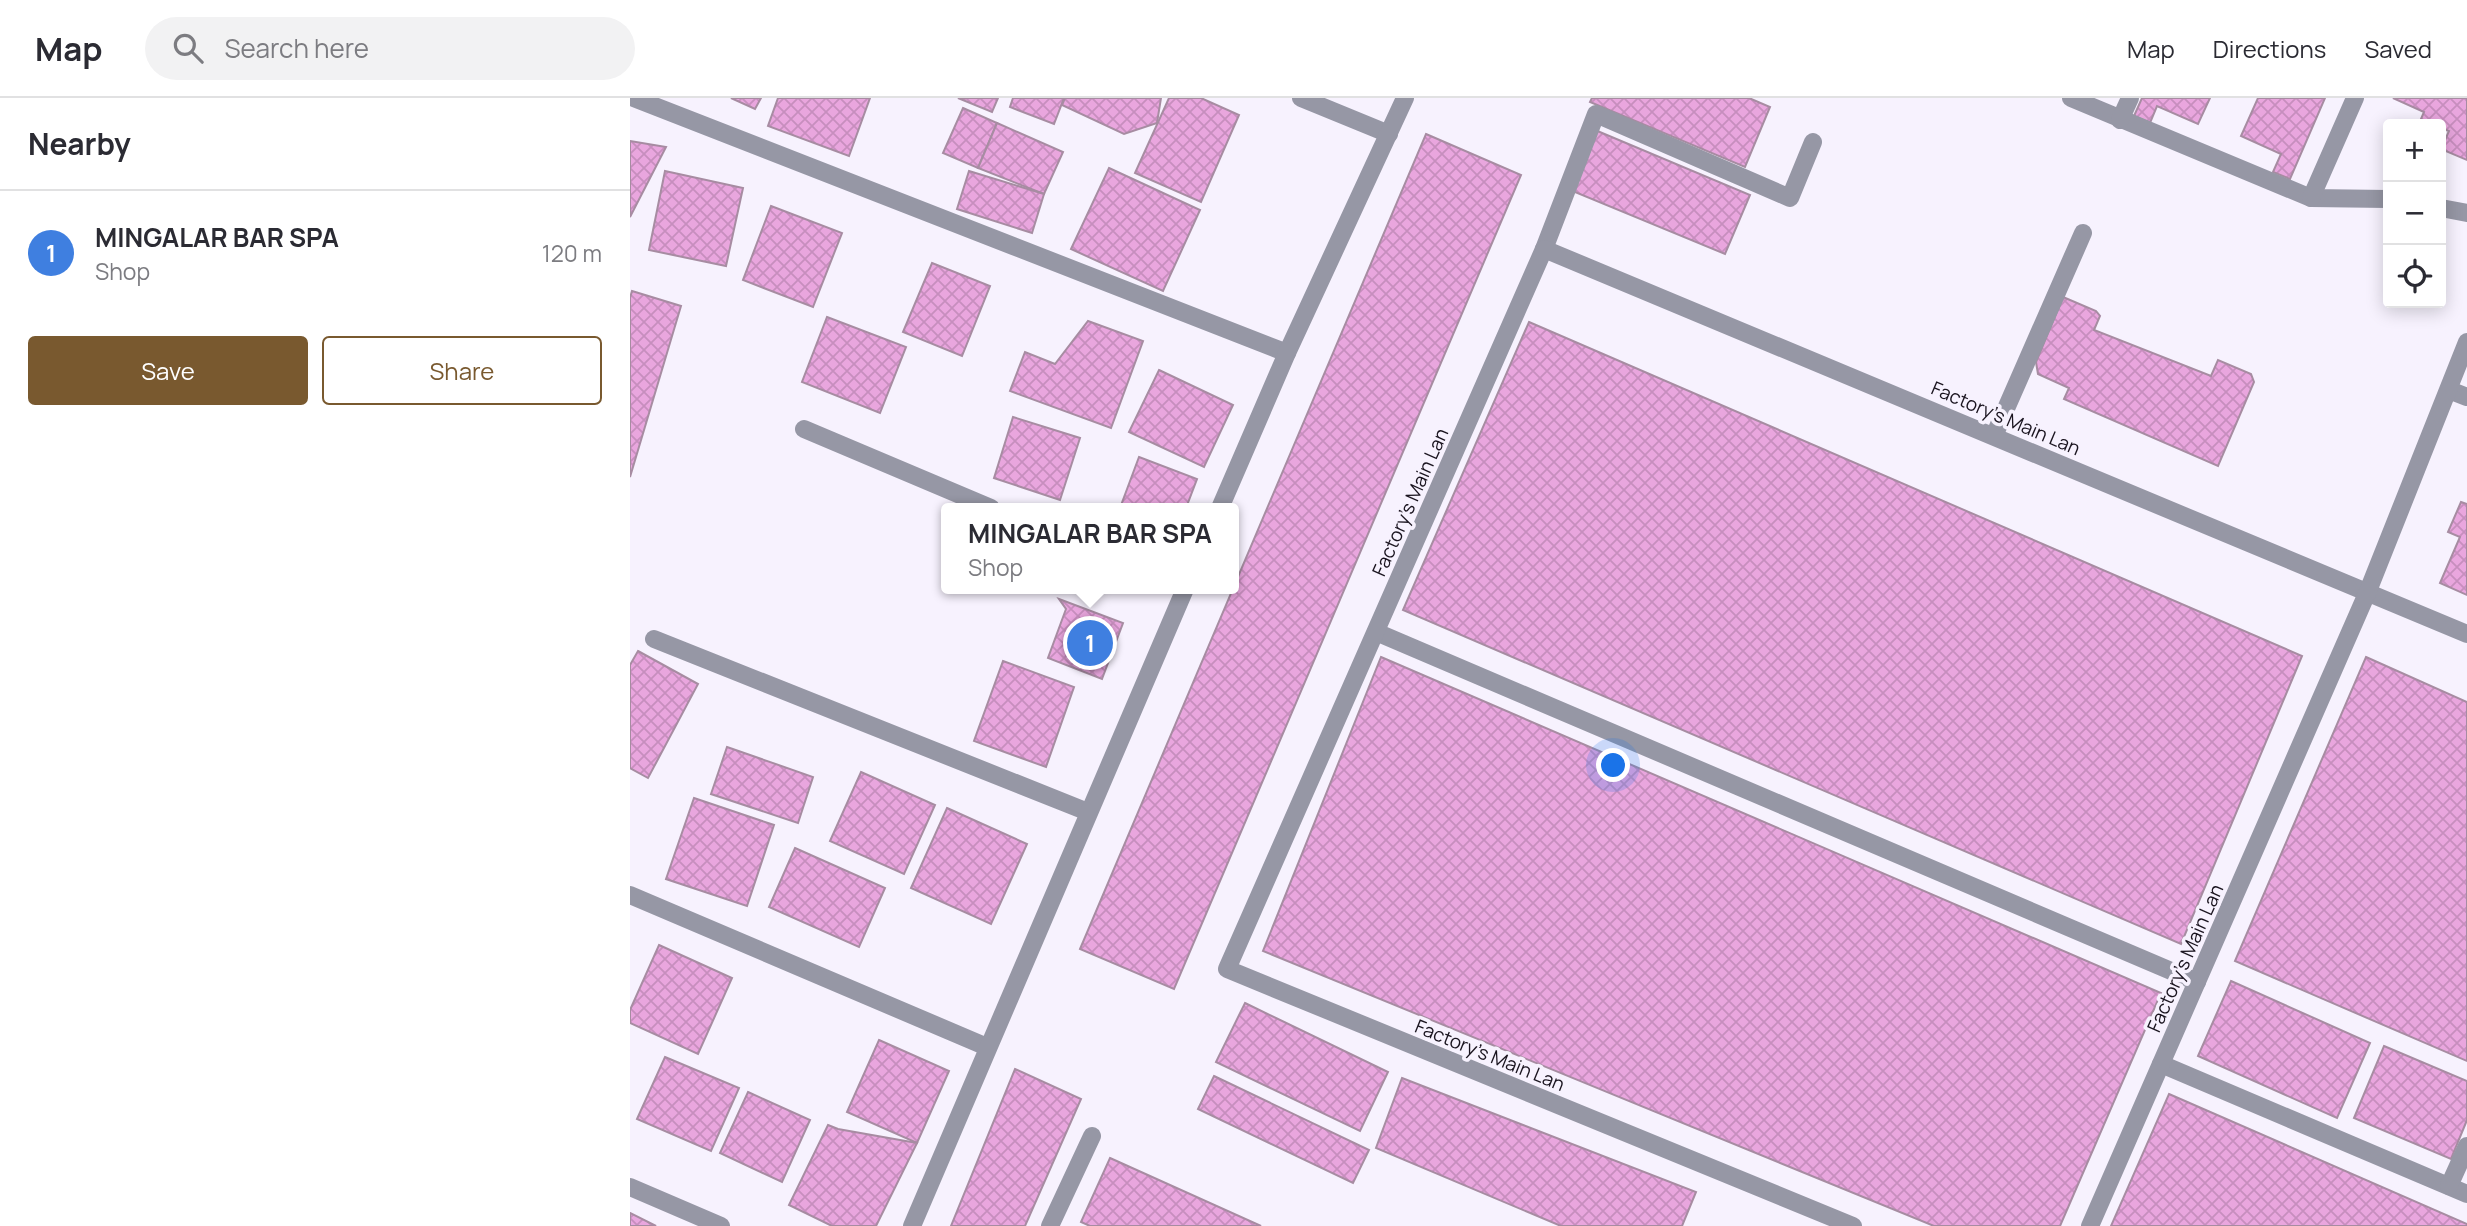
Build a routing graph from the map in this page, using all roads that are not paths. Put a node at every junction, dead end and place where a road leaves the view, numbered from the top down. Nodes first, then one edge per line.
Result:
1 (634, 98) edge
2 (1301, 98) edge
3 (1405, 98) edge
4 (2071, 98) edge
5 (2130, 98) edge
6 (2355, 98) edge
7 (2120, 120) junction
8 (1389, 134) junction
9 (1813, 142) dead end
10 (2311, 198) junction
11 (2383, 199) edge
12 (2446, 209) edge
13 (2467, 213) edge
14 (2083, 233) dead end
15 (1545, 249) junction
16 (2467, 342) edge
17 (1287, 353) junction
18 (2449, 390) junction
19 (2467, 397) edge
20 (804, 429) dead end
21 (1994, 436) junction
22 (979, 503) edge
23 (1222, 503) edge
24 (2368, 591) junction
25 (1182, 594) edge
26 (1376, 632) junction
27 (2467, 634) edge
28 (654, 639) dead end
29 (1088, 812) junction
30 (630, 895) edge
31 (2197, 982) junction
32 (987, 1047) junction
33 (2161, 1064) junction
34 (1092, 1136) dead end
35 (2467, 1146) edge
36 (2449, 1186) junction
37 (630, 1187) edge
38 (2467, 1194) edge
39 (721, 1226) edge
40 (912, 1226) edge
41 (1050, 1226) edge
42 (1853, 1226) edge
43 (2090, 1226) edge

1 - 17 street
2 - 8 street
3 - 8 street
4 - 7 street
5 - 7 street
6 - 10 street
7 - 10 street
8 - 17 street
9 - 15 street
10 - 11 street
12 - 13 street
14 - 21 street
15 - 21 street, Factory's Main Lan
15 - 26 street, Factory's Main Lan
16 - 18 street, Factory's Main Lan
17 - 23 street
18 - 19 street
18 - 24 street, Factory's Main Lan
20 - 22 street
21 - 24 street, Factory's Main Lan
24 - 27 street, Factory's Main Lan
24 - 31 street, Factory's Main Lan
25 - 29 street
26 - 31 street
26 - 42 street, Factory's Main Lan
28 - 29 street
29 - 32 street
30 - 32 street
31 - 33 street, Factory's Main Lan
32 - 40 street
33 - 36 street
33 - 43 street, Factory's Main Lan
34 - 41 street
35 - 36 street
36 - 38 street
37 - 39 street

